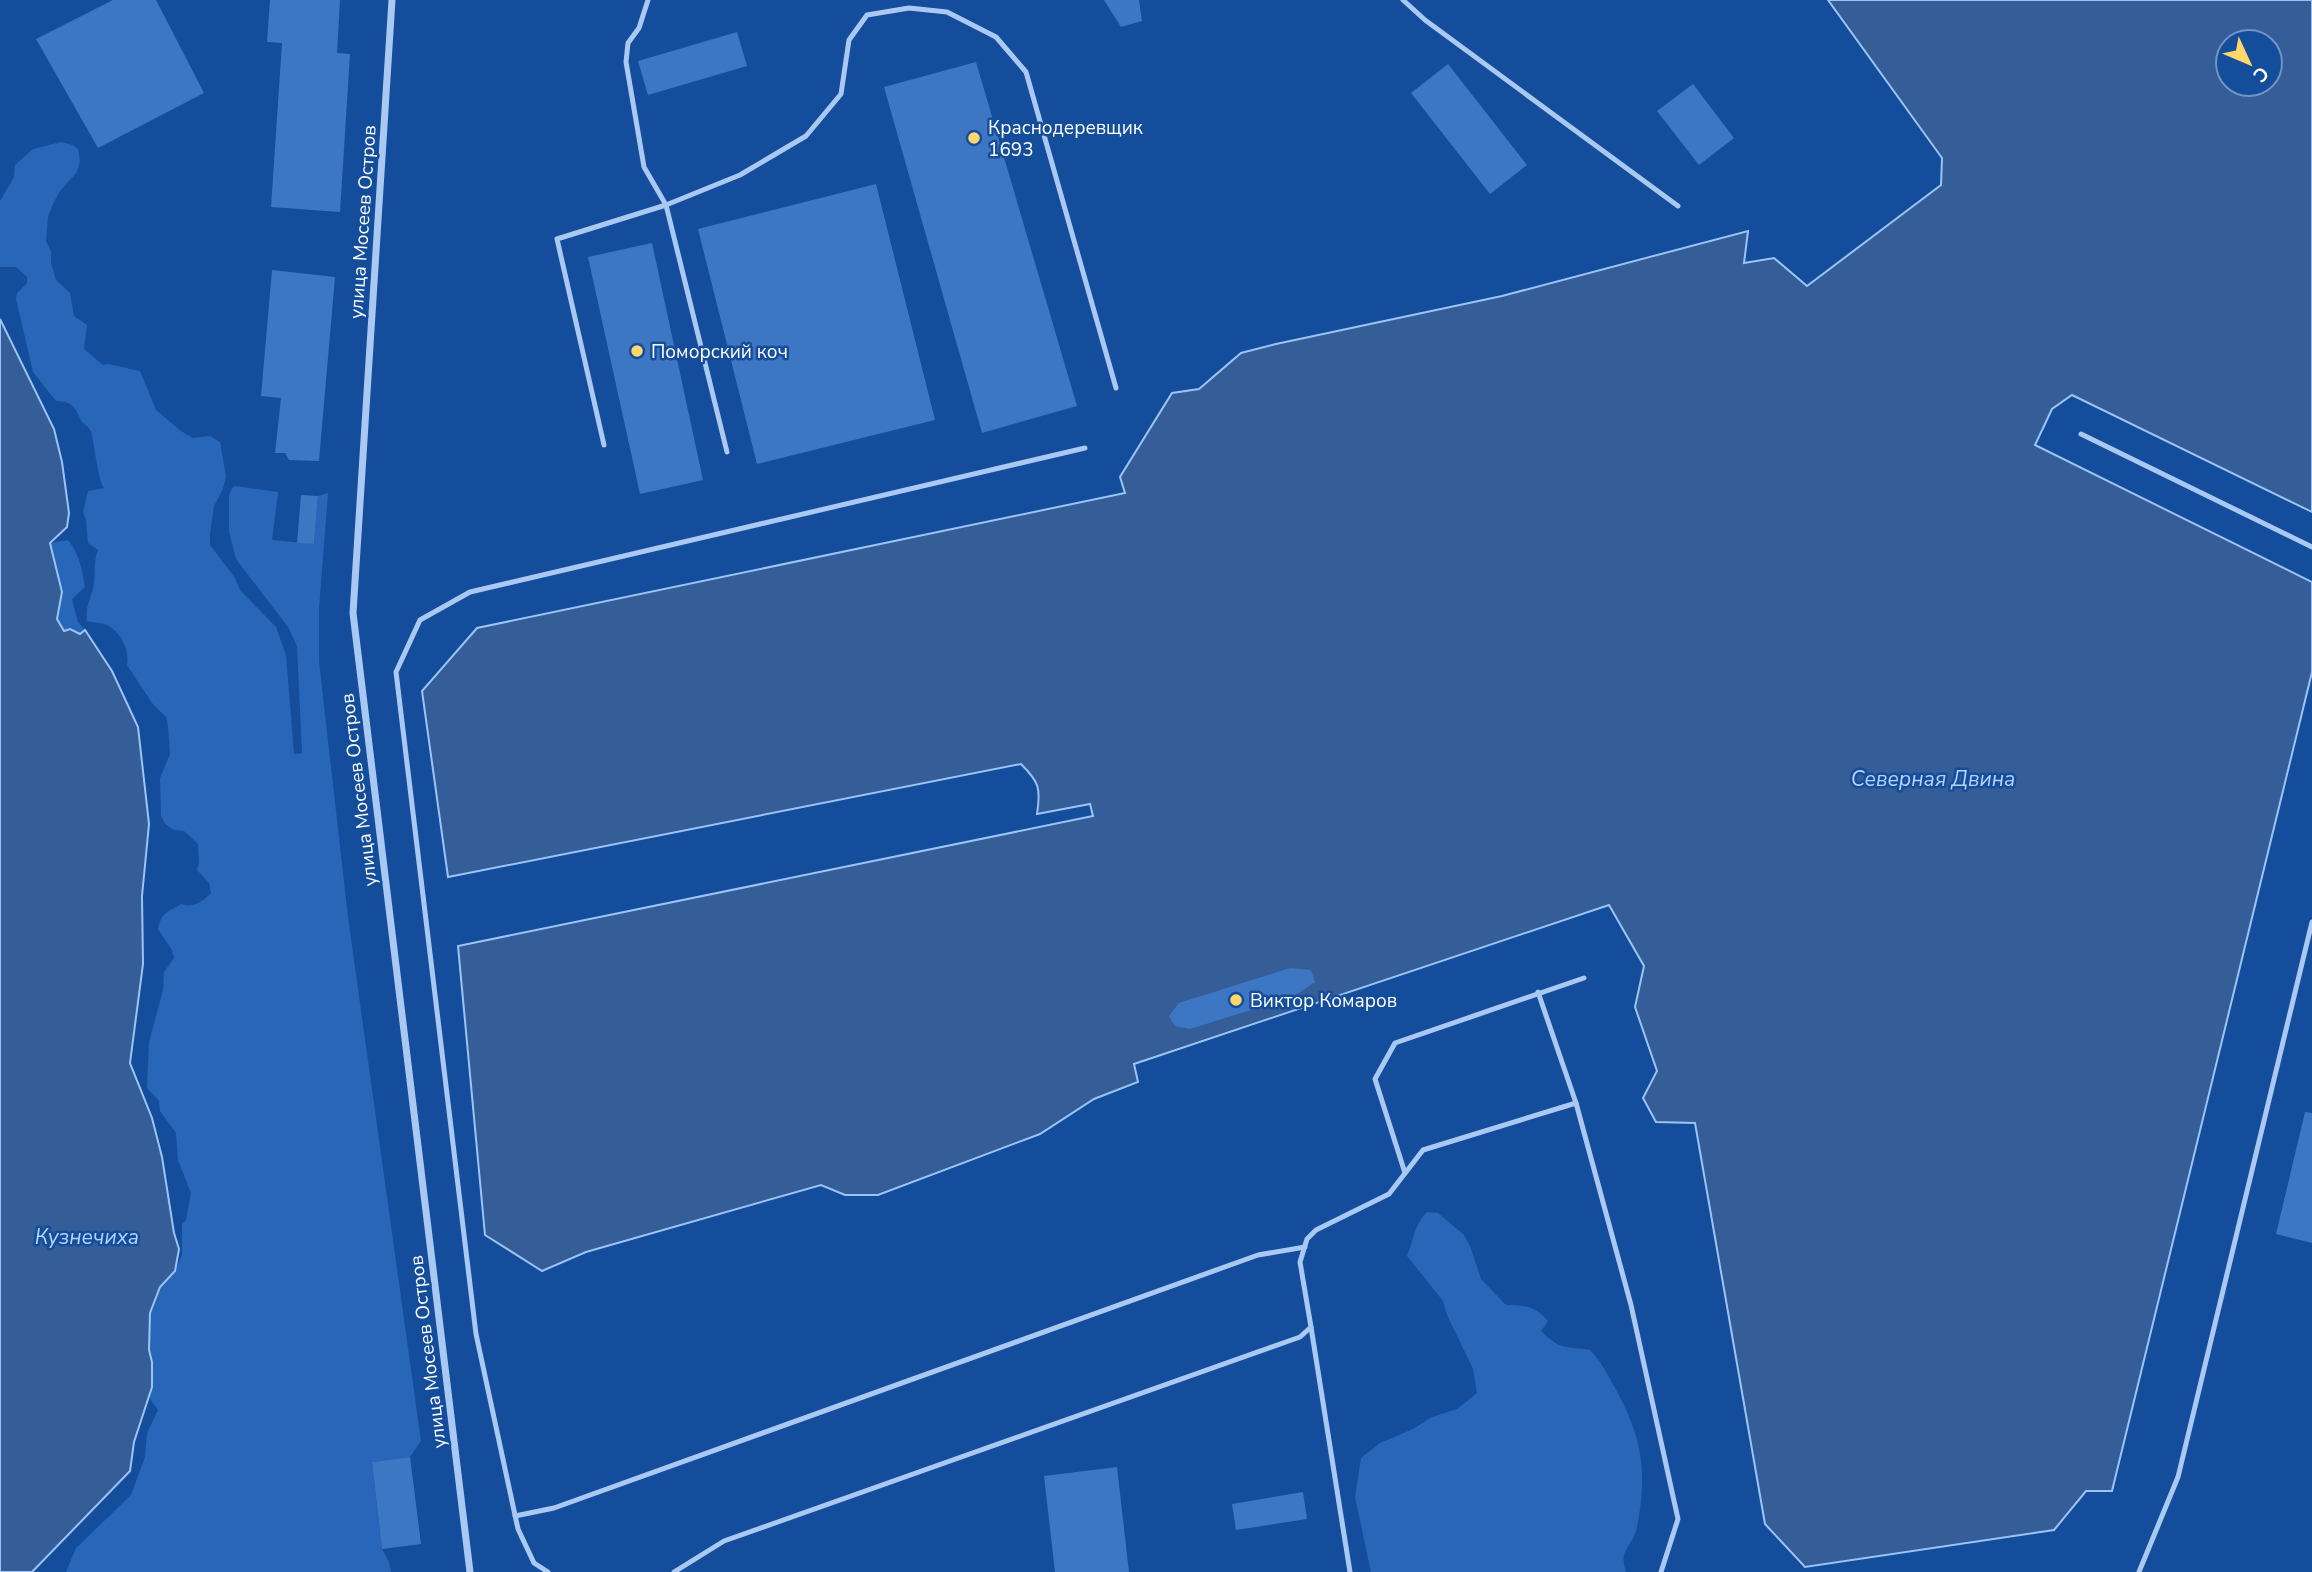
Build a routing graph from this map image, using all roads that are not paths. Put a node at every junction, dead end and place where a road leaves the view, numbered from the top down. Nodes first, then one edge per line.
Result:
1 (391, 0) edge
2 (648, 0) edge
3 (1403, 0) edge
4 (666, 205) junction
5 (1678, 206) dead end
6 (1116, 388) dead end
7 (2081, 434) dead end
8 (604, 445) dead end
9 (1085, 448) dead end
10 (727, 452) dead end
11 (2312, 547) edge
12 (2312, 922) edge
13 (1584, 978) dead end
14 (1538, 992) junction
15 (1576, 1103) junction
16 (1405, 1174) junction
17 (1305, 1247) junction
18 (1311, 1327) junction
19 (515, 1516) junction
20 (470, 1572) edge
21 (548, 1572) edge
22 (674, 1572) edge
23 (1350, 1572) edge
24 (1661, 1572) edge
25 (2139, 1572) edge

1 - 20 street, улица Мосеев Остров
2 - 4 lane
3 - 5 lane
4 - 6 lane
4 - 8 lane
4 - 10 lane
7 - 11 lane
9 - 19 lane
12 - 25 lane
13 - 14 lane
14 - 15 lane
14 - 16 lane
15 - 16 lane
15 - 24 lane
16 - 17 lane
17 - 18 lane
17 - 19 lane
18 - 22 lane
18 - 23 lane
19 - 21 lane

